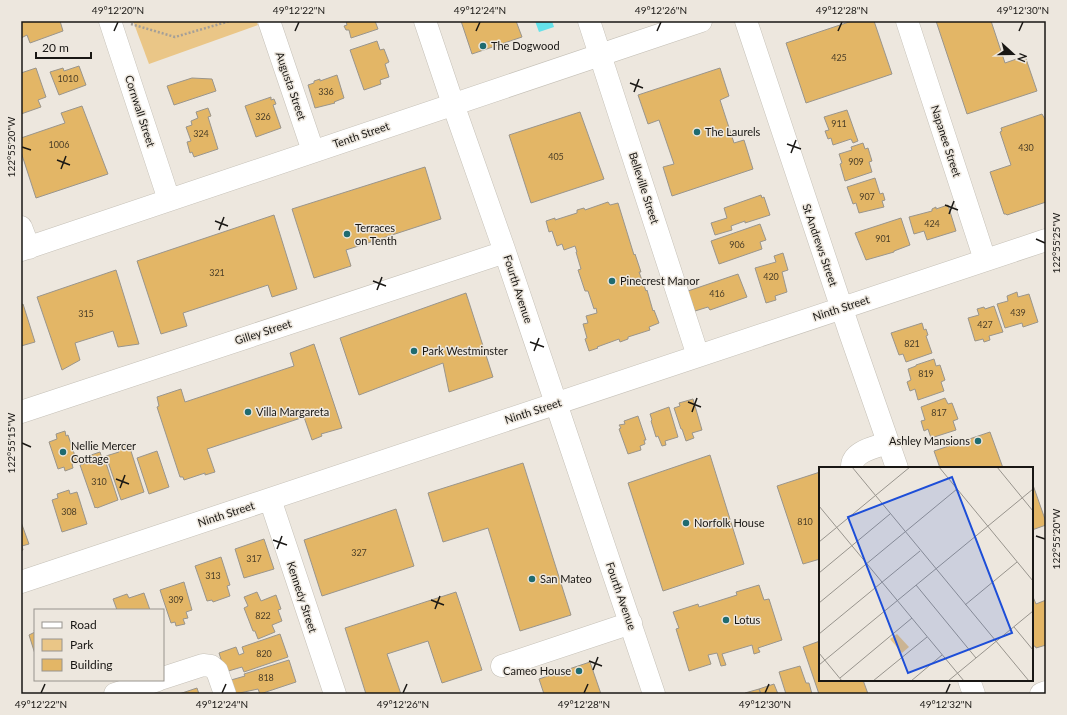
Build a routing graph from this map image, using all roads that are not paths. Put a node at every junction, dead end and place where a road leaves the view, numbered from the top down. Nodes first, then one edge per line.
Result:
1 (118, 21) edge
2 (269, 21) edge
3 (426, 21) edge
4 (589, 21) edge
5 (701, 21) edge
6 (746, 21) edge
7 (907, 21) edge
8 (601, 56) junction
9 (453, 104) junction
10 (314, 152) junction
11 (169, 200) junction
12 (21, 227) edge
13 (1046, 240) edge
14 (25, 249) edge
15 (505, 252) junction
16 (986, 260) junction
17 (842, 308) junction
18 (698, 356) junction
19 (556, 404) junction
20 (21, 412) edge
21 (888, 443) junction
22 (852, 467) edge
23 (897, 467) edge
24 (270, 499) junction
25 (21, 582) edge
26 (631, 623) junction
27 (502, 666) dead end
28 (164, 678) edge
29 (155, 681) edge
30 (969, 681) edge
31 (1046, 692) edge
32 (115, 694) edge
33 (225, 694) edge
34 (335, 694) edge
35 (654, 694) edge
36 (974, 694) edge
37 (1041, 694) edge

1 - 11 street, Cornwall Street
2 - 10 street, Augusta Street
3 - 9 street, Fourth Avenue
4 - 8 street, Belleville Street
5 - 8 street, Tenth Street
6 - 17 street, St Andrews Street
7 - 16 street, Napanee Street
8 - 9 street, Tenth Street
8 - 18 street, Belleville Street
9 - 10 street, Tenth Street
9 - 15 street, Fourth Avenue
10 - 11 street, Tenth Street
11 - 14 street, Tenth Street
12 - 14 street
13 - 16 street, Ninth Street
15 - 19 street, Fourth Avenue
15 - 20 street, Gilley Street
16 - 17 street, Ninth Street
17 - 18 street, Ninth Street
17 - 21 street, St Andrews Street
18 - 19 street, Ninth Street
19 - 24 street, Ninth Street
19 - 26 street, Fourth Avenue
21 - 22 street
21 - 23 street, St Andrews Street
24 - 25 street, Ninth Street
24 - 34 street, Kennedy Street
26 - 27 street
26 - 35 street, Fourth Avenue
28 - 33 street
29 - 32 street
30 - 36 street
31 - 37 street

